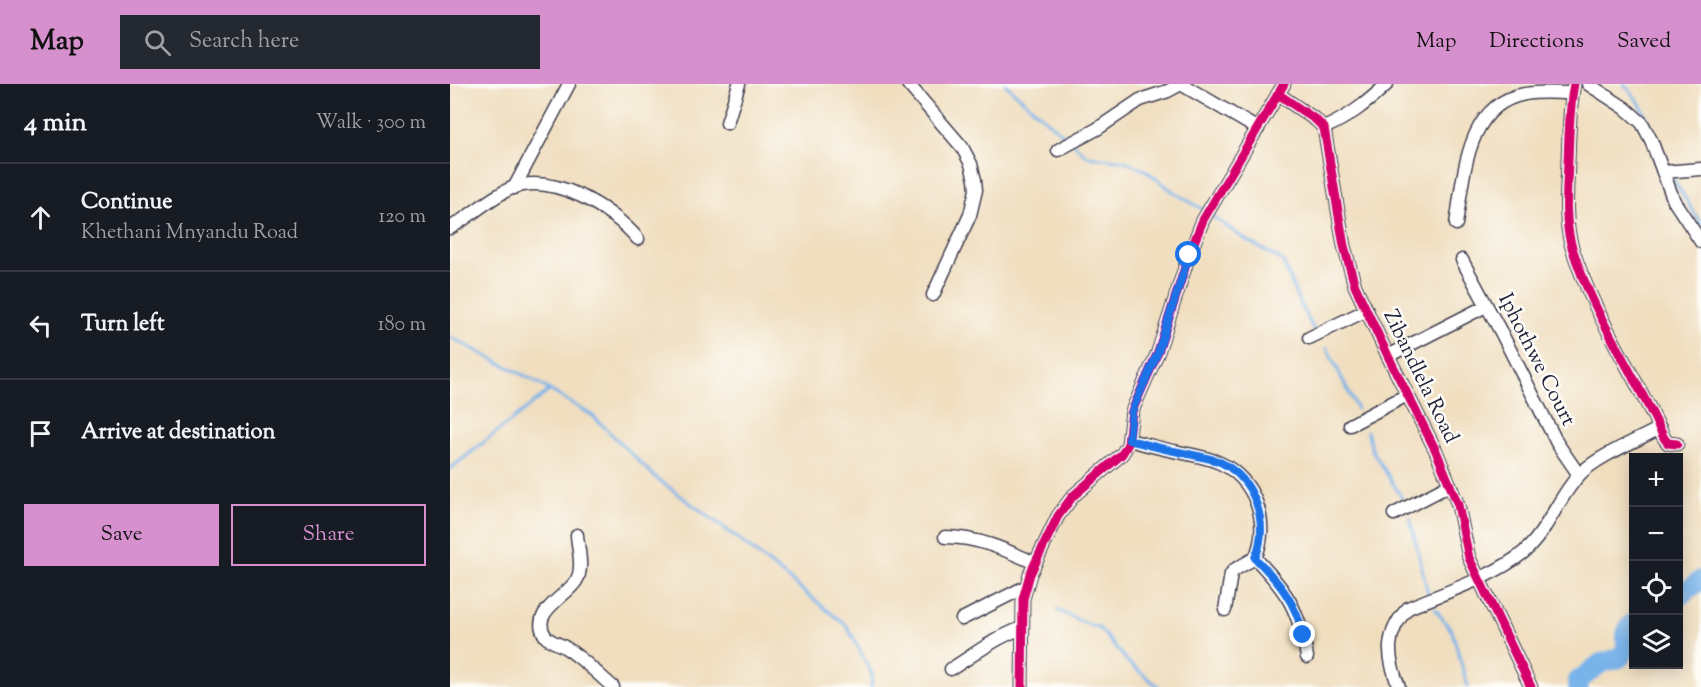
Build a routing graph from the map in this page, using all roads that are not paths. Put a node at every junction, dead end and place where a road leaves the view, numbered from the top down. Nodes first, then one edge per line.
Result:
1 (568, 84) edge
2 (739, 84) edge
3 (908, 84) edge
4 (1181, 84) edge
5 (1387, 84) edge
6 (1588, 84) edge
7 (1573, 88) edge
8 (1281, 89) edge
9 (728, 123) dead end
10 (1324, 128) junction
11 (1258, 129) junction
12 (1058, 150) dead end
13 (1701, 169) edge
14 (1663, 172) junction
15 (514, 188) junction
16 (1456, 224) dead end
17 (450, 228) edge
18 (638, 239) dead end
19 (1701, 242) edge
20 (1462, 260) dead end
21 (933, 295) dead end
22 (1486, 306) junction
23 (1367, 310) junction
24 (1309, 338) dead end
25 (1388, 356) junction
26 (1407, 395) junction
27 (1350, 425) dead end
28 (1660, 428) junction
29 (1129, 440) junction
30 (1677, 444) dead end
31 (1579, 475) junction
32 (1450, 484) junction
33 (1394, 514) dead end
34 (577, 535) dead end
35 (945, 537) dead end
36 (1255, 558) junction
37 (1035, 563) junction
38 (1479, 579) junction
39 (1025, 587) junction
40 (1225, 610) dead end
41 (962, 619) dead end
42 (1022, 628) junction
43 (1307, 657) dead end
44 (951, 669) dead end
45 (613, 687) edge
46 (1022, 687) edge
47 (1399, 687) edge
48 (1531, 687) edge

1 - 15 street
2 - 9 street
3 - 21 street
4 - 11 street
4 - 12 street
5 - 10 street
6 - 14 street
7 - 16 street
7 - 28 street
8 - 10 street
8 - 11 street
10 - 23 street, Zibandlela Road
11 - 29 street
13 - 14 street
14 - 19 street
15 - 17 street
15 - 18 street
20 - 22 street, Iphothwe Court
22 - 25 street
22 - 31 street, Iphothwe Court
23 - 24 street
23 - 25 street, Zibandlela Road
25 - 26 street, Zibandlela Road
26 - 27 street
26 - 32 street, Zibandlela Road
28 - 30 street
28 - 31 street
29 - 36 street
29 - 37 street
31 - 38 street
32 - 33 street
32 - 38 street, Zibandlela Road
34 - 45 street
35 - 37 street
36 - 40 street
36 - 43 street
37 - 39 street
38 - 47 street
38 - 48 street, Zibandlela Road
39 - 41 street
39 - 42 street
42 - 44 street
42 - 46 street

